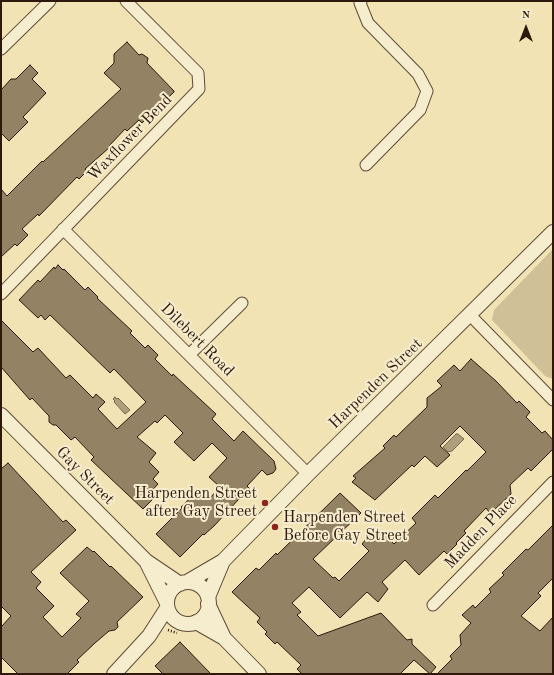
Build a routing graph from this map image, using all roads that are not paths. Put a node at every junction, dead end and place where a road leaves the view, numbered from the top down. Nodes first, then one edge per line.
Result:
1 (50, 1) edge
2 (126, 1) edge
3 (361, 1) edge
4 (1, 50) edge
5 (366, 165) dead end
6 (63, 229) junction
7 (553, 232) edge
8 (1, 294) edge
9 (242, 303) dead end
10 (470, 315) junction
11 (189, 355) junction
12 (553, 400) edge
13 (1, 415) edge
14 (308, 474) junction
15 (553, 482) edge
16 (146, 561) junction
17 (223, 561) junction
18 (183, 583) junction
19 (208, 601) junction
20 (167, 605) junction
21 (432, 605) dead end
22 (177, 621) junction
23 (196, 622) junction
24 (149, 636) junction
25 (224, 638) junction
26 (114, 674) edge
27 (260, 674) edge

1 - 4 street
2 - 6 street, Waxflower Bend
3 - 5 street
6 - 8 street, Waxflower Bend
6 - 11 street, Dilebert Road
7 - 10 street, Harpenden Street
9 - 11 street
10 - 12 street
10 - 14 street, Harpenden Street
11 - 14 street, Dilebert Road
13 - 16 street, Gay Street
14 - 17 street, Harpenden Street
15 - 21 street, Madden Place
16 - 18 street, Gay Street
16 - 20 street, Gay Street
17 - 18 street, Harpenden Street
17 - 19 street, Harpenden Street
18 - 19 street
18 - 20 street, Harpenden Street
19 - 23 street, Harpenden Street
19 - 25 street
20 - 22 street
20 - 24 street, Harpenden Street
22 - 23 street
22 - 24 street, Harpenden Street
23 - 25 street
24 - 26 street, Harpenden Street
25 - 27 street

